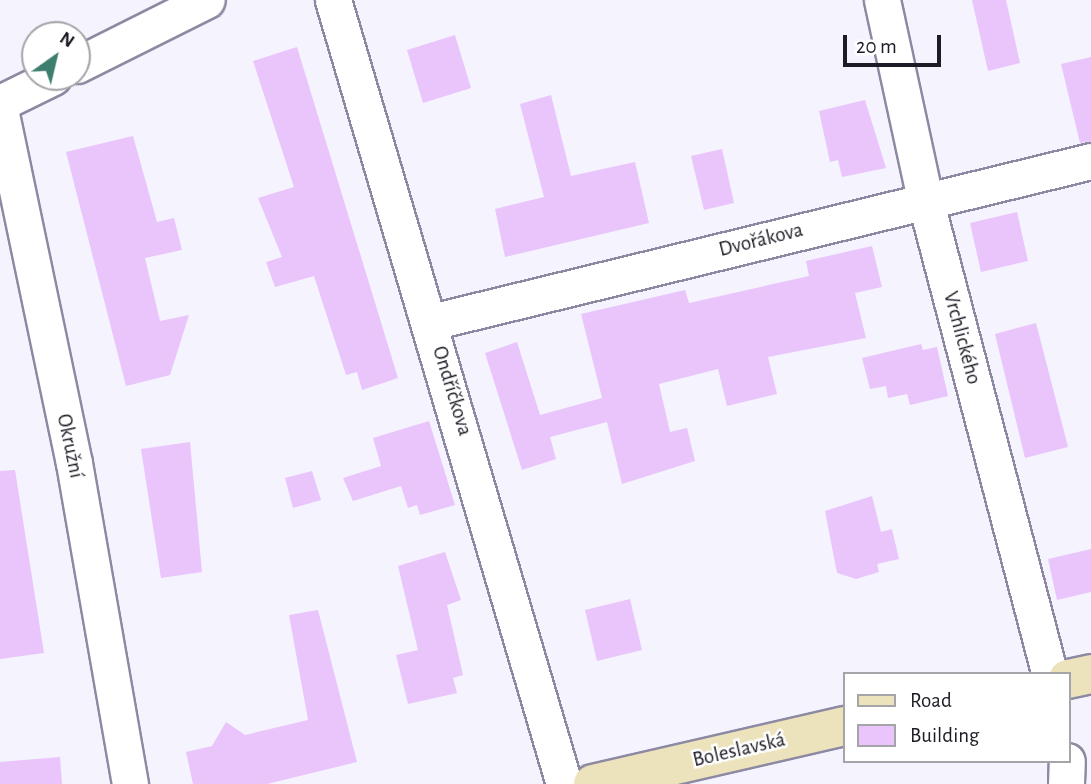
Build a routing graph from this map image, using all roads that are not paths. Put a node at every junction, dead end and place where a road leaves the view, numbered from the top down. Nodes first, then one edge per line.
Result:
1 (206, 0) edge
2 (333, 0) edge
3 (882, 0) edge
4 (91, 58) edge
5 (24, 91) edge
6 (0, 103) edge
7 (0, 109) edge
8 (1091, 161) edge
9 (925, 199) junction
10 (431, 322) junction
11 (1049, 672) edge
12 (1091, 674) edge
13 (1070, 679) edge
14 (842, 726) edge
15 (1067, 763) edge
16 (130, 784) edge
17 (564, 784) edge
18 (593, 784) edge
19 (1066, 784) edge

1 - 4 street
2 - 10 street, Ondříčkova
3 - 9 street, Vrchlického
5 - 6 street
7 - 16 street, Okružní
8 - 9 street, Dvořákova
9 - 10 street, Dvořákova
9 - 11 street, Vrchlického
10 - 17 street, Ondříčkova
12 - 13 main road
14 - 18 main road, Boleslavská
15 - 19 street

